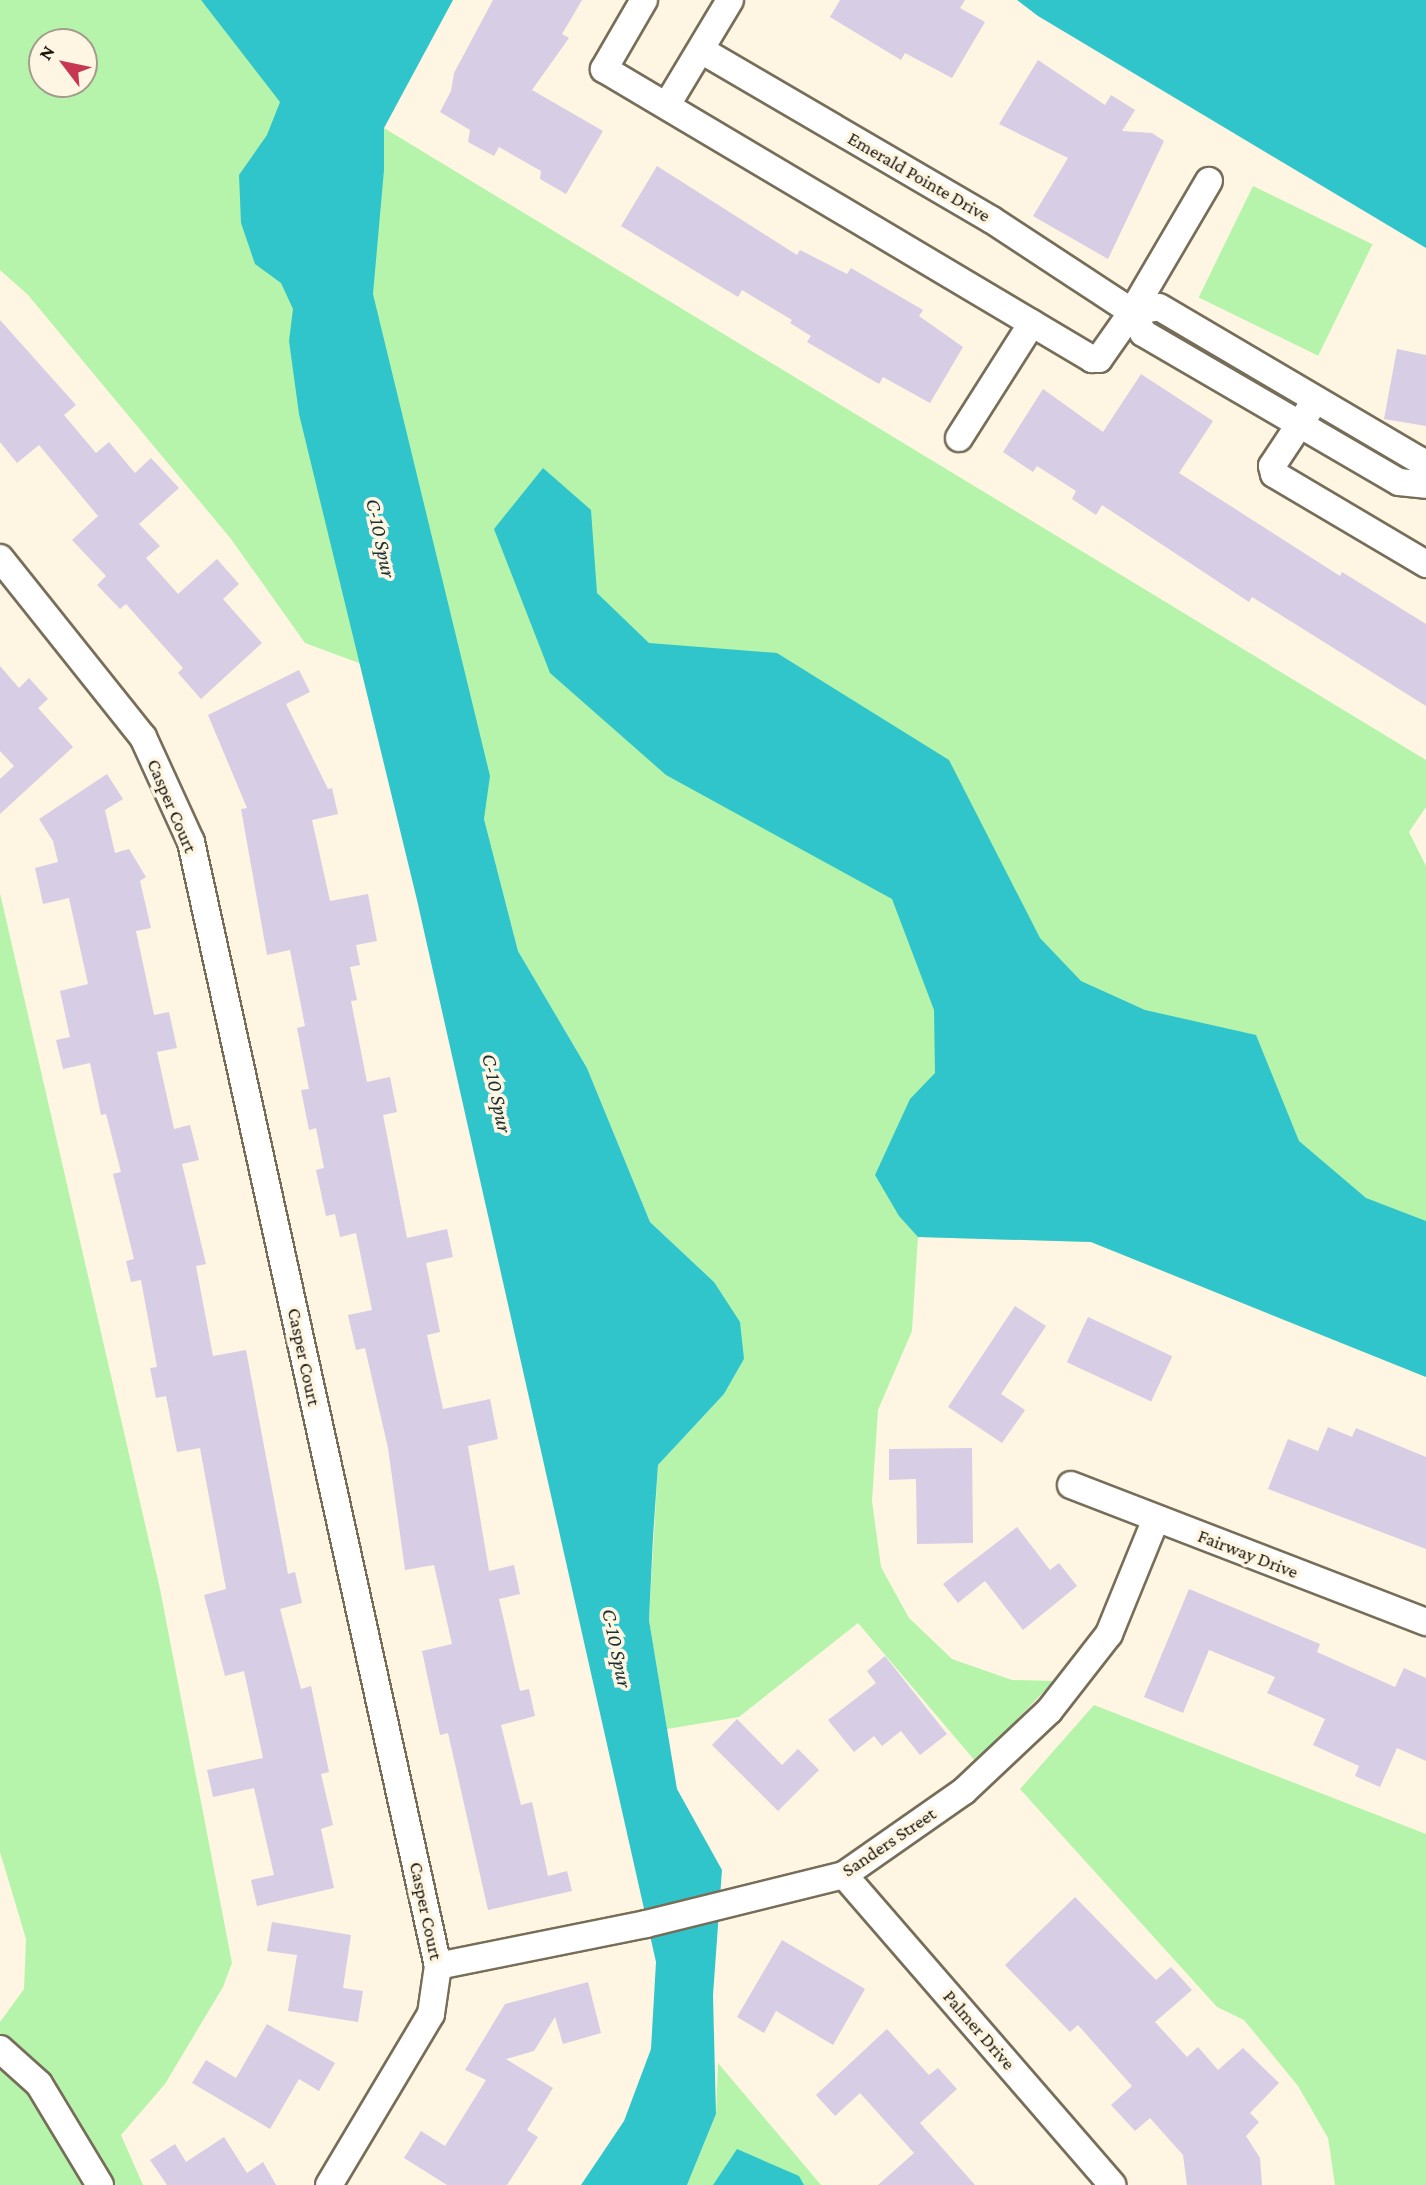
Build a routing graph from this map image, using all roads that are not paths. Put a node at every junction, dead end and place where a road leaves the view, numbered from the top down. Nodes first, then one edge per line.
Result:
1 (644, 0) edge
2 (730, 0) edge
3 (701, 50) junction
4 (667, 105) junction
5 (1209, 181) dead end
6 (1132, 312) junction
7 (1032, 323) junction
8 (1316, 400) junction
9 (1300, 424) junction
10 (959, 438) dead end
11 (1426, 468) edge
12 (1426, 485) edge
13 (0, 558) edge
14 (1426, 564) edge
15 (1071, 1485) dead end
16 (1156, 1519) junction
17 (1426, 1622) edge
18 (844, 1875) junction
19 (439, 1966) junction
20 (0, 2049) edge
21 (100, 2185) edge
22 (329, 2185) edge
23 (1113, 2185) edge

1 - 4 street
2 - 3 street
3 - 4 street
3 - 6 street, Emerald Pointe Drive
4 - 7 street
5 - 6 street
6 - 7 street
6 - 8 street
6 - 9 street, Emerald Pointe Drive
7 - 10 street
8 - 9 street
8 - 11 street
9 - 12 street, Emerald Pointe Drive
9 - 14 street
13 - 19 street, Casper Court
15 - 16 street, Fairway Drive
16 - 17 street, Fairway Drive
16 - 18 street, Sanders Street
18 - 19 street, Sanders Street
18 - 23 street, Palmer Drive
19 - 22 street, Casper Court
20 - 21 street

